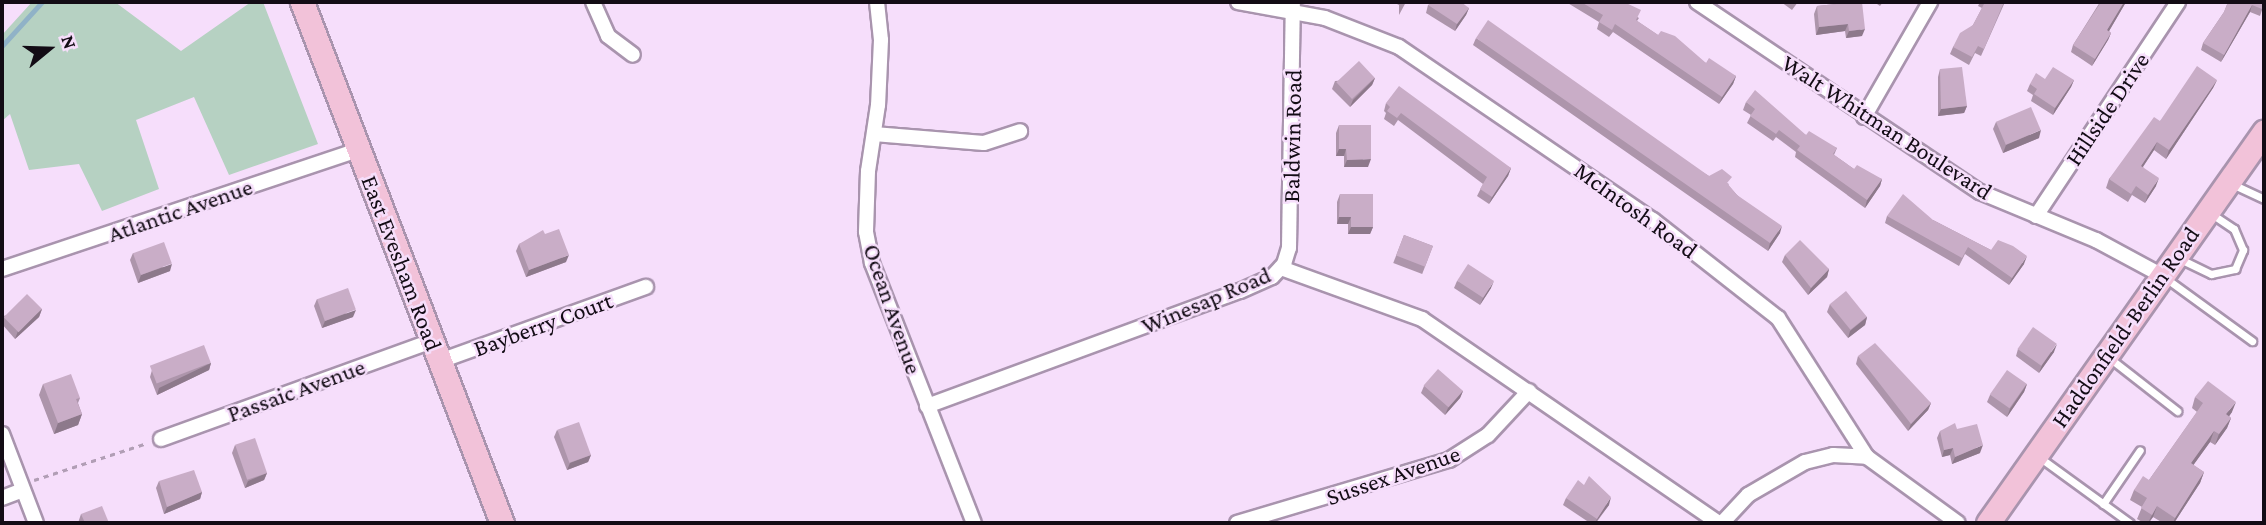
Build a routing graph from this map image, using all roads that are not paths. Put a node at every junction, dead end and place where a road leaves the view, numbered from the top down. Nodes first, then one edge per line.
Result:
1 (302, 2) edge
2 (593, 2) edge
3 (877, 2) edge
4 (1238, 2) edge
5 (1698, 2) edge
6 (1930, 2) edge
7 (2178, 2) edge
8 (1293, 7) edge
9 (633, 55) dead end
10 (1864, 117) junction
11 (1020, 131) dead end
12 (2264, 132) edge
13 (874, 134) junction
14 (358, 150) junction
15 (2228, 182) junction
16 (2264, 199) edge
17 (2207, 211) junction
18 (2036, 216) junction
19 (2167, 265) junction
20 (1280, 268) junction
21 (2, 270) edge
22 (646, 287) dead end
23 (2252, 341) dead end
24 (436, 351) junction
25 (2105, 355) junction
26 (1529, 391) junction
27 (927, 405) junction
28 (2176, 411) dead end
29 (2, 434) edge
30 (161, 439) road end
31 (2140, 450) dead end
32 (2036, 455) junction
33 (1867, 457) junction
34 (23, 490) junction
35 (2, 498) edge
36 (2103, 504) junction
37 (36, 523) edge
38 (502, 523) edge
39 (974, 523) edge
40 (1237, 523) edge
41 (1720, 523) edge
42 (1958, 523) edge
43 (1988, 523) edge
44 (2130, 523) edge

1 - 14 main road, East Evesham Road
2 - 9 street
3 - 13 street, Ocean Avenue
4 - 8 street, McIntosh Road
5 - 10 street, Walt Whitman Boulevard
6 - 10 street
7 - 18 street, Hillside Drive
8 - 20 street, Baldwin Road
8 - 33 street, McIntosh Road
10 - 18 street, Walt Whitman Boulevard
11 - 13 street
12 - 15 main road, Haddonfield-Berlin Road
13 - 27 street, Ocean Avenue
14 - 21 street, Atlantic Avenue
14 - 24 main road, East Evesham Road
15 - 16 lane
15 - 17 main road, Haddonfield-Berlin Road
17 - 19 main road, Haddonfield-Berlin Road
17 - 19 lane
18 - 19 street, Walt Whitman Boulevard
19 - 23 lane
19 - 25 main road, Haddonfield-Berlin Road
20 - 26 street, Winesap Road
20 - 27 street, Winesap Road
22 - 24 street, Bayberry Court
24 - 30 street, Passaic Avenue
24 - 38 main road, East Evesham Road
25 - 28 lane
25 - 32 main road, Haddonfield-Berlin Road
26 - 40 street, Sussex Avenue
26 - 41 street, Winesap Road
27 - 39 street, Ocean Avenue
29 - 34 street
31 - 36 lane
32 - 36 lane
32 - 43 main road, Haddonfield-Berlin Road
33 - 41 street
33 - 42 street, McIntosh Road
34 - 35 street
34 - 37 street
36 - 44 lane

